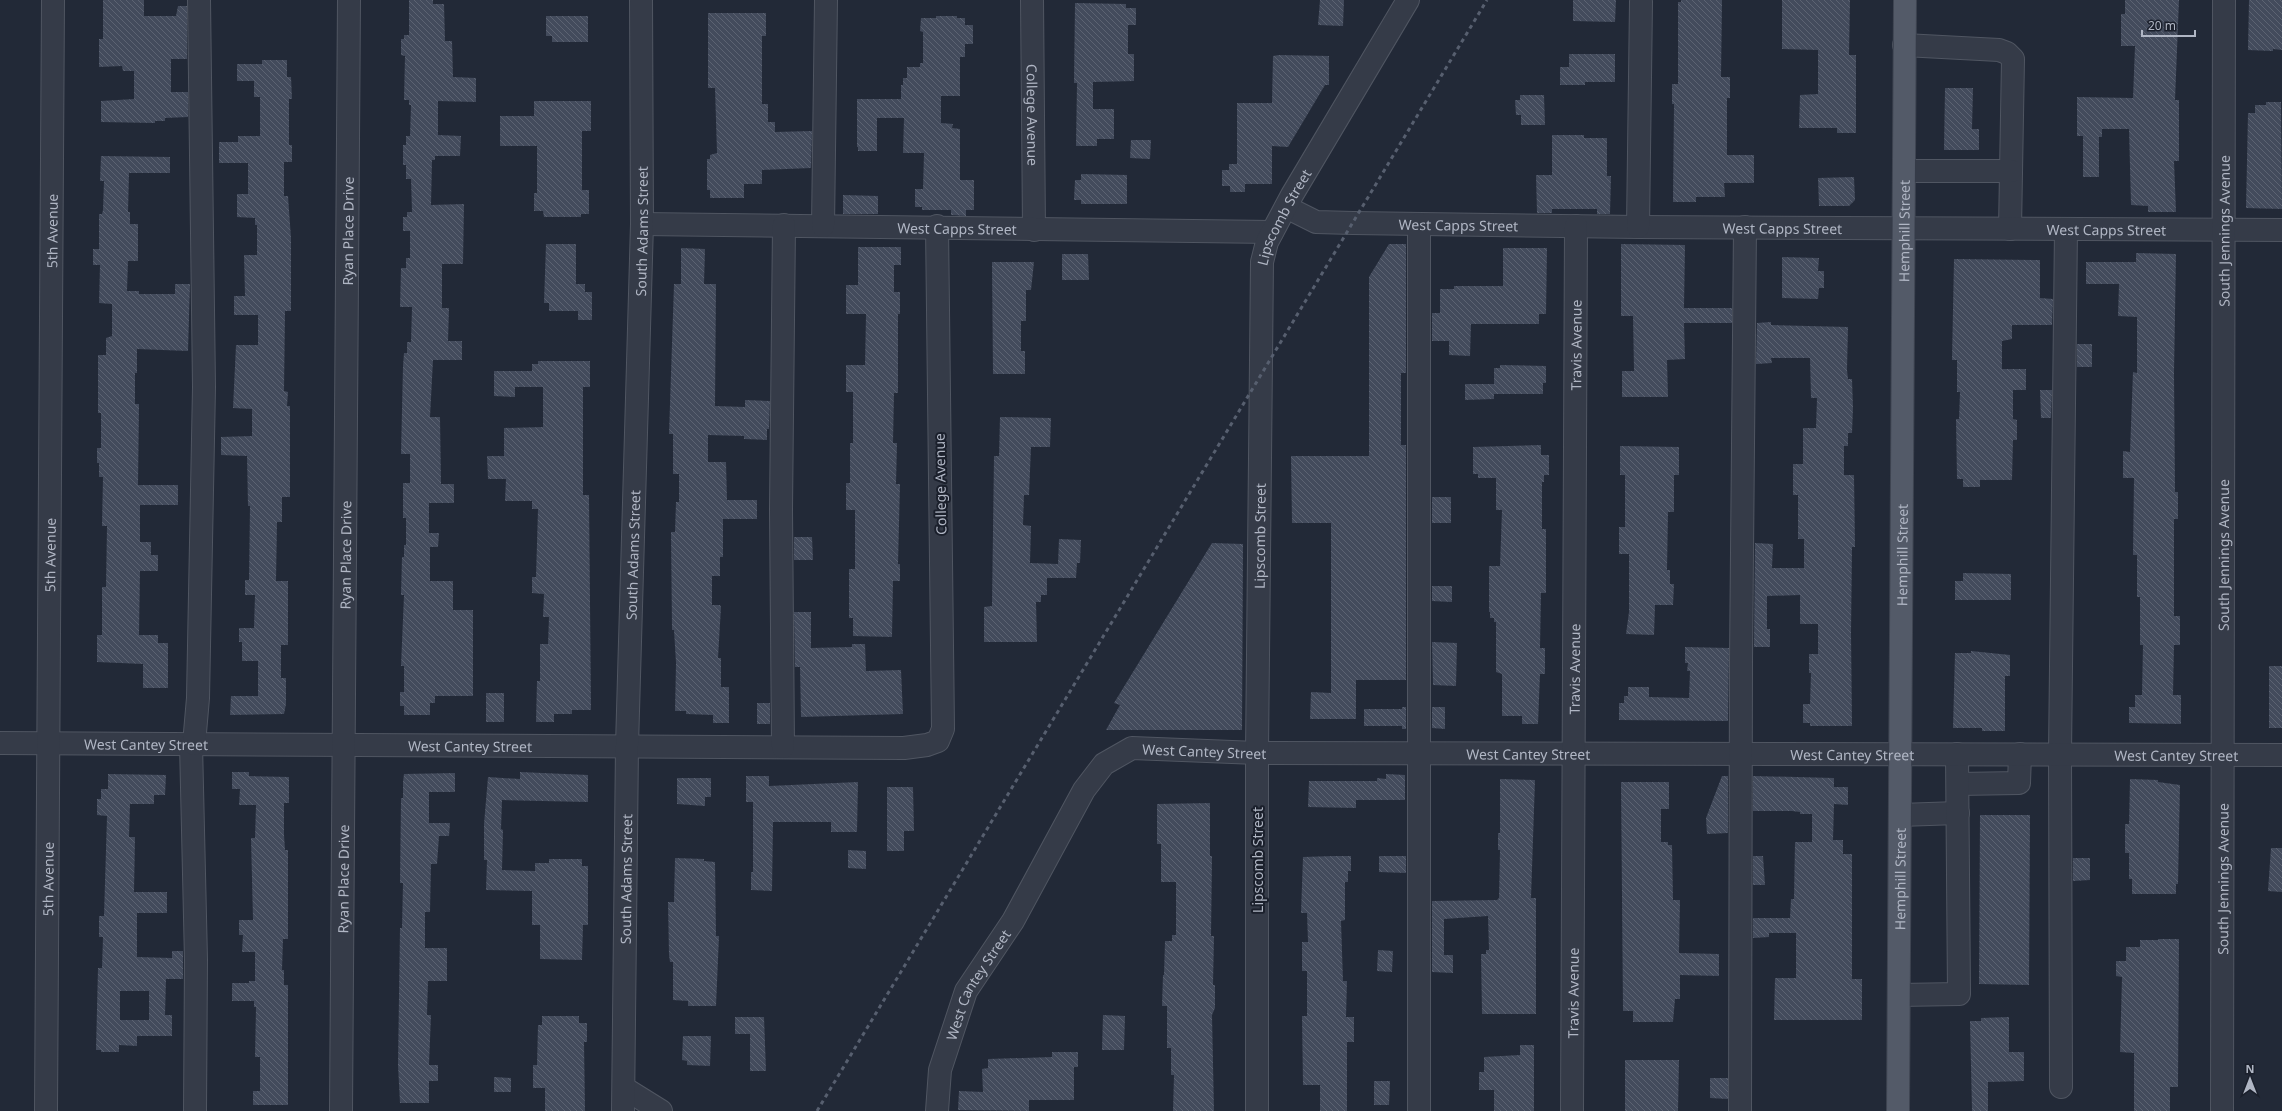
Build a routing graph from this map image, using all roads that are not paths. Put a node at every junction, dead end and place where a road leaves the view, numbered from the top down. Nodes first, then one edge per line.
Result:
1 (53, 0) edge
2 (198, 0) edge
3 (349, 0) edge
4 (642, 0) edge
5 (826, 0) edge
6 (1032, 0) edge
7 (1408, 0) edge
8 (1905, 0) edge
9 (2224, 0) edge
10 (1641, 2) dead end
11 (1904, 45) junction
12 (1904, 171) junction
13 (2011, 171) junction
14 (1286, 208) junction
15 (642, 224) junction
16 (1419, 224) junction
17 (784, 225) junction
18 (823, 226) junction
19 (937, 226) junction
20 (1576, 226) junction
21 (1638, 227) junction
22 (1745, 227) junction
23 (1903, 228) junction
24 (2010, 229) junction
25 (2066, 229) junction
26 (1034, 230) junction
27 (2282, 230) edge
28 (2224, 231) junction
29 (1272, 232) junction
30 (938, 741) joint
31 (0, 743) edge
32 (48, 743) junction
33 (193, 744) junction
34 (344, 745) junction
35 (627, 746) junction
36 (783, 747) junction
37 (1257, 753) junction
38 (1418, 753) junction
39 (1574, 753) junction
40 (1742, 754) junction
41 (1900, 754) junction
42 (1957, 754) junction
43 (2020, 754) junction
44 (2060, 754) junction
45 (2223, 755) junction
46 (2282, 755) edge
47 (1958, 784) junction
48 (1958, 813) junction
49 (1900, 815) junction
50 (1899, 995) junction
51 (2062, 1087) dead end
52 (624, 1088) junction
53 (46, 1111) edge
54 (195, 1111) edge
55 (341, 1111) edge
56 (623, 1111) edge
57 (661, 1111) edge
58 (937, 1111) edge
59 (1257, 1111) edge
60 (1419, 1111) edge
61 (1572, 1111) edge
62 (1740, 1111) edge
63 (1898, 1111) edge
64 (2222, 1111) edge

1 - 32 street, 5th Avenue
2 - 33 street
3 - 34 street, Ryan Place Drive
4 - 15 street, South Adams Street
5 - 18 street
6 - 26 street, College Avenue
7 - 14 street, Lipscomb Street
8 - 11 main road, Hemphill Street
9 - 28 street, South Jennings Avenue
10 - 21 street
11 - 12 main road, Hemphill Street
11 - 13 street
12 - 13 street
12 - 23 main road, Hemphill Street
13 - 24 street
14 - 16 street, West Capps Street
14 - 29 street, Lipscomb Street
15 - 17 street, West Capps Street
15 - 35 street, South Adams Street
16 - 20 street, West Capps Street
16 - 38 street
17 - 18 street, West Capps Street
17 - 36 street
18 - 19 street, West Capps Street
19 - 26 street, West Capps Street
19 - 30 street, College Avenue
20 - 21 street, West Capps Street
20 - 39 street, Travis Avenue
21 - 22 street, West Capps Street
22 - 23 street, West Capps Street
22 - 40 street
23 - 24 street, West Capps Street
23 - 41 main road, Hemphill Street
24 - 25 street, West Capps Street
25 - 28 street, West Capps Street
25 - 44 street
26 - 29 street, West Capps Street
27 - 28 street, West Capps Street
28 - 45 street, South Jennings Avenue
29 - 37 street, Lipscomb Street
30 - 36 street, West Cantey Street
31 - 32 street, West Cantey Street
32 - 33 street, West Cantey Street
32 - 53 street, 5th Avenue
33 - 34 street, West Cantey Street
33 - 54 street
34 - 35 street, West Cantey Street
34 - 55 street, Ryan Place Drive
35 - 36 street, West Cantey Street
35 - 52 street, South Adams Street
37 - 38 street, West Cantey Street
37 - 58 street, West Cantey Street
37 - 59 street, Lipscomb Street
38 - 39 street, West Cantey Street
38 - 60 street
39 - 40 street, West Cantey Street
39 - 61 street, Travis Avenue
40 - 41 street, West Cantey Street
40 - 62 street
41 - 42 street, West Cantey Street
41 - 49 main road, Hemphill Street
42 - 43 street, West Cantey Street
42 - 47 street
43 - 44 street, West Cantey Street
43 - 47 street
44 - 45 street, West Cantey Street
44 - 51 street
45 - 46 street, West Cantey Street
45 - 64 street, South Jennings Avenue
47 - 48 street
48 - 49 street
48 - 50 street
49 - 50 main road, Hemphill Street
50 - 63 main road, Hemphill Street
52 - 56 street, South Adams Street
52 - 57 street

